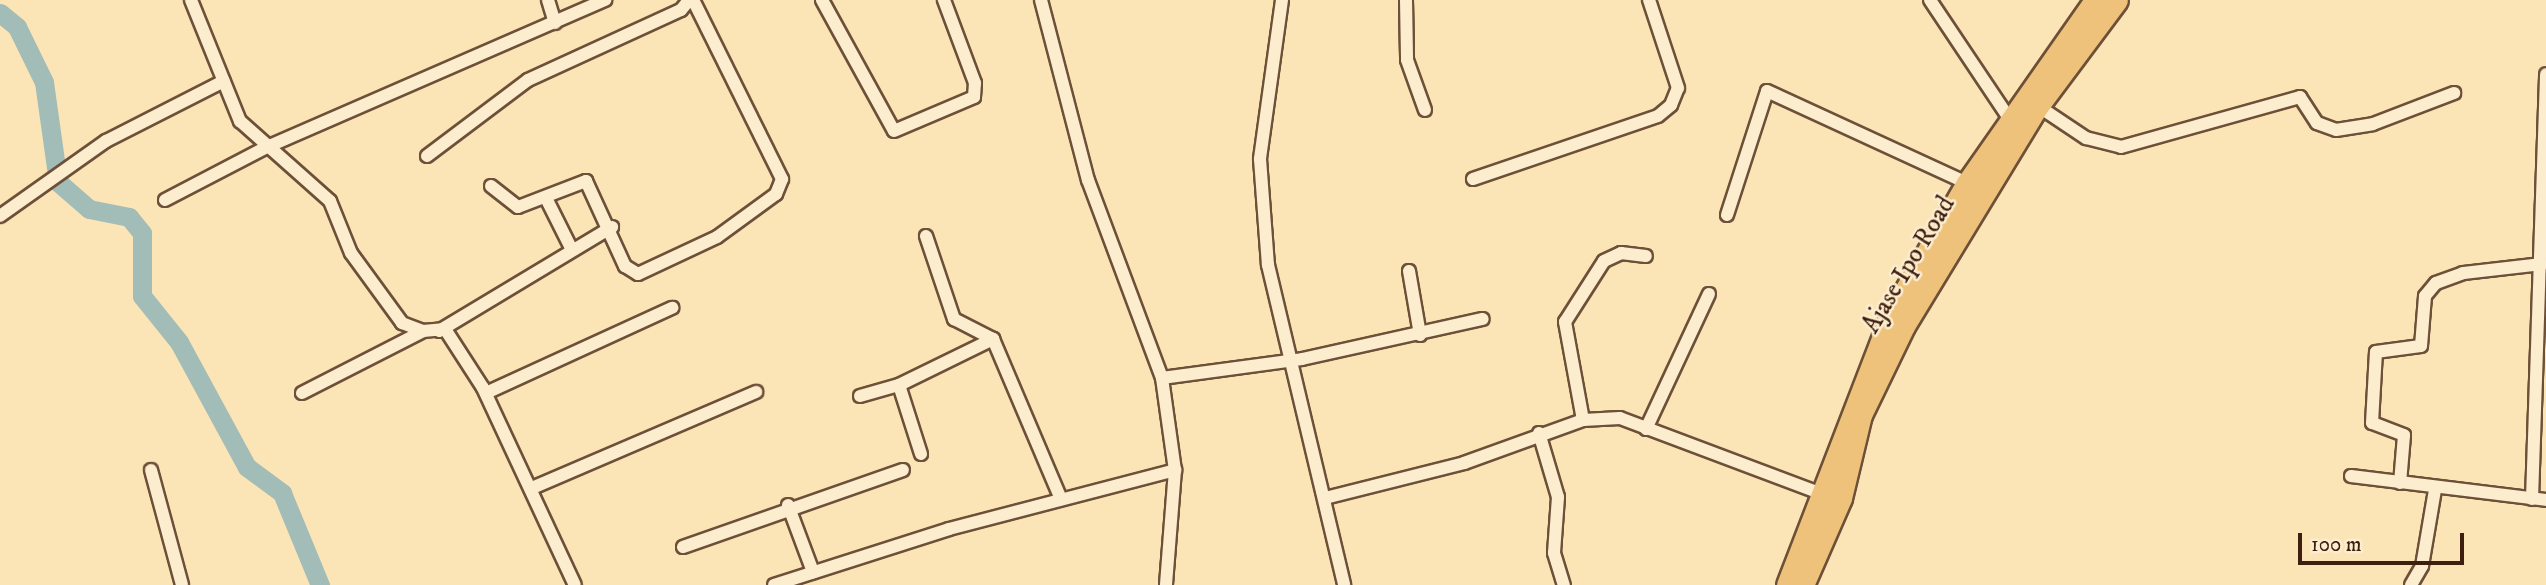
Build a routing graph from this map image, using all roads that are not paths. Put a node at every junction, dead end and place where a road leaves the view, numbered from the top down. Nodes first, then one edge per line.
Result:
1 (191, 0) edge
2 (548, 0) edge
3 (605, 0) edge
4 (691, 0) edge
5 (822, 0) edge
6 (944, 0) edge
7 (1041, 0) edge
8 (1282, 0) edge
9 (1406, 0) edge
10 (1649, 0) edge
11 (1930, 0) edge
12 (2095, 0) edge
13 (2117, 0) edge
14 (555, 23) junction
15 (2546, 74) edge
16 (224, 81) junction
17 (2454, 93) dead end
18 (2038, 106) junction
19 (1425, 110) dead end
20 (2015, 126) junction
21 (2545, 140) edge
22 (267, 147) junction
23 (427, 156) dead end
24 (1473, 179) dead end
25 (1967, 183) junction
26 (491, 186) dead end
27 (545, 198) junction
28 (165, 200) dead end
29 (1727, 215) dead end
30 (0, 216) edge
31 (612, 227) junction
32 (926, 236) dead end
33 (571, 248) junction
34 (1646, 256) dead end
35 (2542, 264) junction
36 (1409, 271) dead end
37 (1709, 294) dead end
38 (672, 308) dead end
39 (1483, 319) dead end
40 (424, 331) junction
41 (439, 331) junction
42 (1420, 335) junction
43 (993, 339) junction
44 (1290, 360) junction
45 (1162, 378) junction
46 (899, 385) junction
47 (756, 392) dead end
48 (302, 393) dead end
49 (485, 393) junction
50 (860, 396) dead end
51 (2542, 397) edge
52 (1583, 420) junction
53 (1646, 429) junction
54 (1539, 433) junction
55 (921, 454) dead end
56 (151, 470) dead end
57 (903, 470) dead end
58 (1175, 470) junction
59 (2351, 476) dead end
60 (2400, 483) junction
61 (532, 488) junction
62 (2435, 490) junction
63 (1822, 494) junction
64 (1325, 498) junction
65 (1060, 499) junction
66 (2532, 499) junction
67 (2546, 500) edge
68 (788, 505) junction
69 (683, 547) dead end
70 (813, 572) junction
71 (182, 585) edge
72 (575, 585) edge
73 (774, 585) edge
74 (1166, 585) edge
75 (1344, 585) edge
76 (1564, 585) edge
77 (1787, 585) edge
78 (1803, 585) edge
79 (2411, 585) edge

1 - 16 street
2 - 14 street
3 - 14 street
4 - 23 street
4 - 31 street
5 - 6 street
7 - 45 street
8 - 44 street
9 - 19 street
10 - 24 street
11 - 20 street
12 - 20 highway, Ajase Ipo Road
13 - 18 highway, Ajase Ipo Road
14 - 22 street
15 - 21 street
16 - 22 street
16 - 30 street
17 - 18 street
18 - 20 highway, Ajase Ipo Road
20 - 25 highway, Ajase Ipo Road
20 - 78 highway, Ajase Ipo Road
21 - 35 street
22 - 28 street
22 - 40 street
25 - 29 street
25 - 63 highway, Ajase Ipo Road
26 - 27 street
27 - 31 street
27 - 33 street
31 - 33 street
32 - 43 street
33 - 41 street
34 - 52 street
35 - 51 street
35 - 60 street
36 - 42 street
37 - 53 street
38 - 49 street
39 - 42 street
40 - 41 street
40 - 48 street
41 - 49 street
42 - 44 street
43 - 46 street
43 - 65 street
44 - 45 street
44 - 64 street
45 - 58 street
46 - 50 street
46 - 55 street
47 - 61 street
49 - 61 street
51 - 66 street
52 - 53 street
52 - 54 street
53 - 63 street
54 - 64 street
54 - 76 street
56 - 71 street
57 - 68 street
58 - 65 street
58 - 74 street
59 - 60 street
60 - 62 street
61 - 72 street
62 - 66 street
62 - 79 street
63 - 77 highway, Ajase Ipo Road
64 - 75 street
65 - 70 street
66 - 67 street
68 - 69 street
68 - 70 street
70 - 73 street

